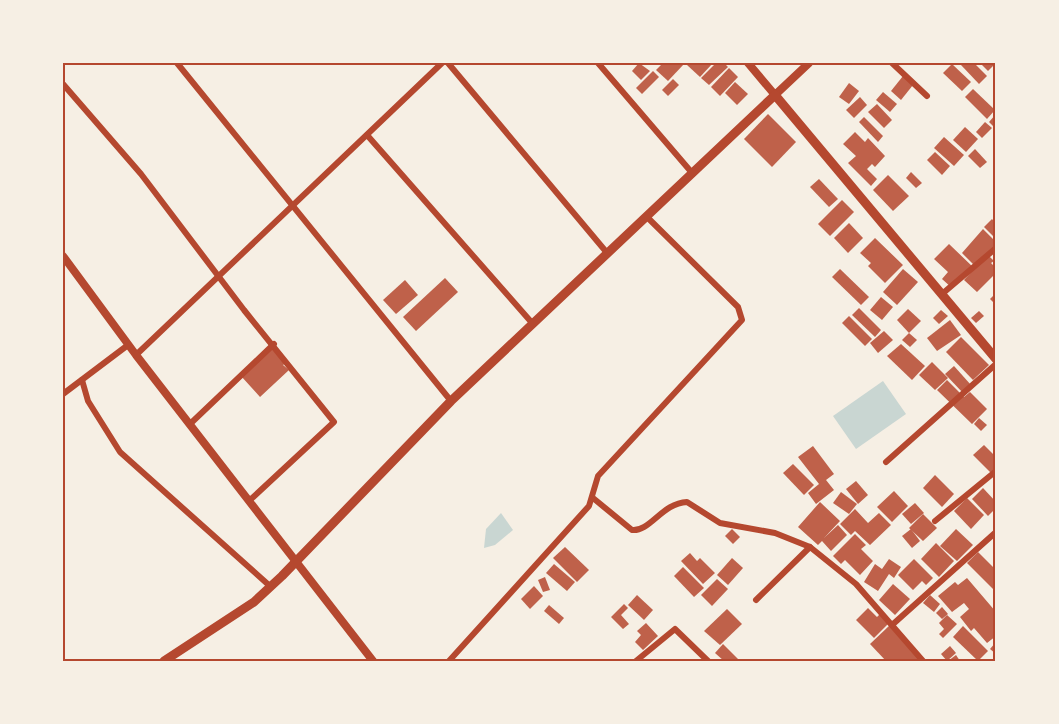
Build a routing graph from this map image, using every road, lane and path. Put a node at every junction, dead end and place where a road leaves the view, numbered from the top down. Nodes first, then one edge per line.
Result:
1 (177, 63) edge
2 (442, 63) edge
3 (448, 63) edge
4 (598, 63) edge
5 (748, 63) edge
6 (808, 63) edge
7 (892, 63) edge
8 (63, 84) edge
9 (775, 95) junction
10 (927, 96) dead end
11 (367, 135) junction
12 (693, 174) junction
13 (294, 205) junction
14 (647, 218) junction
15 (996, 248) edge
16 (608, 254) junction
17 (63, 256) edge
18 (71, 266) junction
19 (63, 272) edge
20 (219, 276) junction
21 (942, 294) junction
22 (533, 324) junction
23 (274, 344) junction
24 (128, 345) junction
25 (136, 356) junction
26 (996, 359) edge
27 (996, 364) edge
28 (82, 380) junction
29 (63, 394) edge
30 (451, 401) junction
31 (190, 424) junction
32 (886, 462) dead end
33 (996, 471) edge
34 (593, 498) junction
35 (249, 501) junction
36 (935, 521) dead end
37 (996, 531) edge
38 (810, 547) junction
39 (296, 560) junction
40 (271, 587) junction
41 (756, 600) dead end
42 (892, 625) junction
43 (164, 661) edge
44 (373, 661) edge
45 (449, 661) edge
46 (636, 661) edge
47 (708, 661) edge
48 (923, 661) edge

1 - 13 street
2 - 11 street
3 - 16 street
4 - 12 street
5 - 9 street
6 - 9 street
7 - 10 street
8 - 20 street
9 - 12 main road
9 - 21 main road
11 - 13 street
11 - 22 street
12 - 14 main road
13 - 20 street
13 - 30 street
14 - 16 main road
14 - 34 street
15 - 21 street
16 - 22 main road
17 - 18 street
18 - 19 street
18 - 24 street
20 - 23 street
20 - 25 street
21 - 26 main road
22 - 30 main road
23 - 31 street
23 - 35 street
24 - 25 street
24 - 28 street
25 - 31 street
27 - 32 street
28 - 29 street
28 - 40 street
30 - 39 main road
31 - 35 street
33 - 36 street
34 - 38 street
34 - 45 street
35 - 39 street
37 - 42 street
38 - 41 street
38 - 42 street
39 - 40 main road
39 - 44 street
40 - 43 main road
42 - 48 street
46 - 47 street

